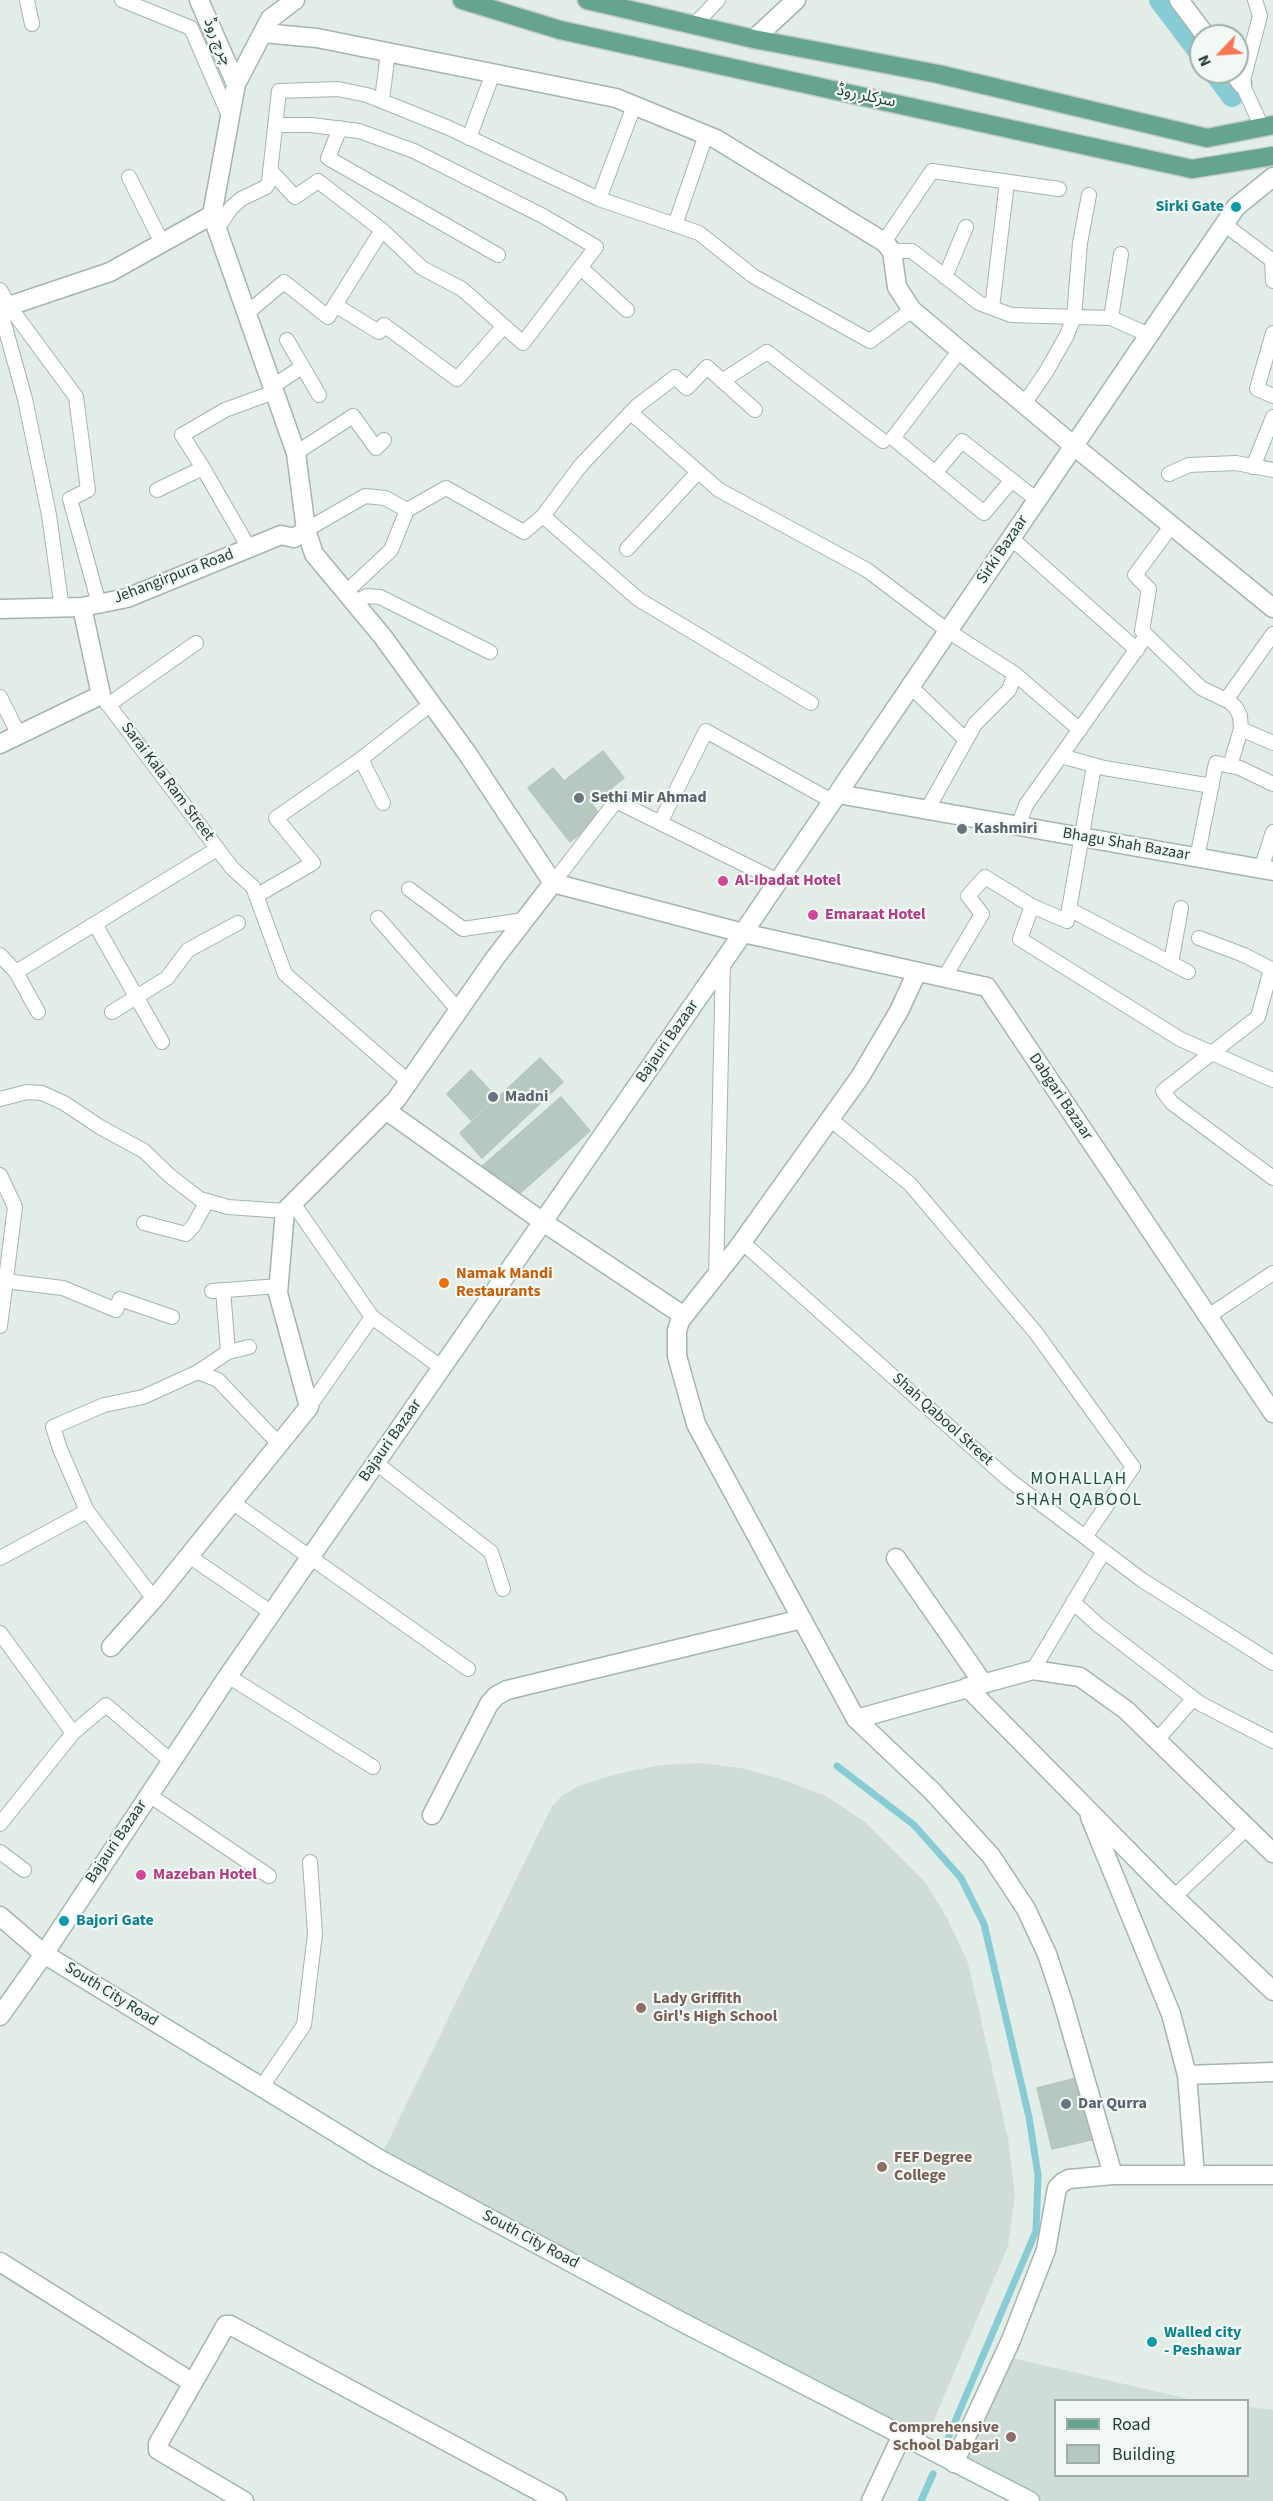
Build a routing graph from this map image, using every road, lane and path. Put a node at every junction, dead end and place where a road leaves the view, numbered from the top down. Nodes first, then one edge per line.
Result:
1 (27, 0) edge
2 (122, 0) edge
3 (199, 0) edge
4 (295, 0) edge
5 (462, 0) edge
6 (587, 0) edge
7 (718, 0) edge
8 (796, 0) edge
9 (1179, 0) edge
10 (1255, 0) edge
11 (1267, 16) edge
12 (32, 24) dead end
13 (1197, 24) edge
14 (694, 25) junction
15 (263, 33) junction
16 (754, 39) junction
17 (388, 52) junction
18 (1249, 53) edge
19 (493, 73) junction
20 (236, 84) junction
21 (1241, 84) edge
22 (382, 100) junction
23 (634, 106) junction
24 (230, 118) junction
25 (275, 125) junction
26 (1267, 126) edge
27 (340, 128) junction
28 (706, 135) junction
29 (469, 138) junction
30 (1207, 138) junction
31 (1273, 156) edge
32 (1212, 165) junction
33 (270, 170) junction
34 (129, 177) dead end
35 (1273, 177) edge
36 (1007, 182) junction
37 (1059, 189) dead end
38 (1089, 195) dead end
39 (599, 199) junction
40 (215, 222) junction
41 (1224, 224) junction
42 (675, 225) junction
43 (966, 227) dead end
44 (382, 230) junction
45 (162, 243) junction
46 (888, 246) junction
47 (1120, 254) dead end
48 (498, 255) dead end
49 (1273, 261) edge
50 (581, 268) junction
51 (945, 277) junction
52 (1273, 281) edge
53 (2, 304) edge
54 (335, 305) junction
55 (992, 308) junction
56 (627, 310) dead end
57 (912, 310) junction
58 (247, 313) junction
59 (1074, 317) junction
60 (1111, 318) junction
61 (504, 326) junction
62 (1273, 333) edge
63 (1149, 335) junction
64 (287, 340) dead end
65 (960, 350) junction
66 (303, 367) junction
67 (722, 381) junction
68 (274, 389) junction
69 (319, 395) dead end
70 (1273, 396) edge
71 (1024, 404) junction
72 (755, 410) dead end
73 (631, 413) junction
74 (1273, 417) edge
75 (384, 440) dead end
76 (883, 441) dead end
77 (1074, 446) junction
78 (296, 453) junction
79 (1253, 467) junction
80 (202, 468) junction
81 (1273, 470) edge
82 (698, 472) junction
83 (935, 473) junction
84 (1169, 474) dead end
85 (1012, 480) junction
86 (157, 490) dead end
87 (1037, 500) junction
88 (407, 510) junction
89 (543, 516) junction
90 (1172, 525) junction
91 (306, 530) junction
92 (1011, 538) junction
93 (249, 548) junction
94 (627, 549) dead end
95 (350, 597) junction
96 (90, 605) junction
97 (1273, 608) edge
98 (0, 609) edge
99 (62, 609) junction
100 (948, 631) junction
101 (1273, 634) edge
102 (1146, 636) junction
103 (196, 643) dead end
104 (1137, 650) junction
105 (490, 652) dead end
106 (1015, 674) junction
107 (910, 686) junction
108 (0, 697) edge
109 (105, 700) junction
110 (1226, 700) junction
111 (812, 703) dead end
112 (432, 704) junction
113 (1241, 729) junction
114 (1080, 730) junction
115 (19, 735) junction
116 (966, 740) junction
117 (1273, 743) edge
118 (0, 744) edge
119 (1061, 756) junction
120 (361, 759) junction
121 (1094, 766) junction
122 (1230, 766) junction
123 (1273, 784) edge
124 (1212, 786) junction
125 (835, 797) junction
126 (383, 803) dead end
127 (927, 810) junction
128 (660, 823) junction
129 (1018, 826) junction
130 (1273, 832) edge
131 (1081, 837) junction
132 (217, 849) junction
133 (1197, 858) junction
134 (1267, 870) edge
135 (778, 881) junction
136 (553, 883) junction
137 (409, 889) dead end
138 (256, 896) junction
139 (1032, 906) junction
140 (1181, 908) dead end
141 (1069, 909) junction
142 (378, 918) dead end
143 (525, 920) junction
144 (238, 923) dead end
145 (95, 924) junction
146 (743, 933) junction
147 (1199, 938) dead end
148 (0, 955) edge
149 (723, 962) junction
150 (1171, 963) junction
151 (1272, 969) edge
152 (16, 972) junction
153 (917, 972) junction
154 (1188, 972) dead end
155 (944, 978) junction
156 (136, 996) junction
157 (459, 1011) junction
158 (38, 1012) dead end
159 (112, 1012) dead end
160 (162, 1042) dead end
161 (1210, 1052) junction
162 (1273, 1080) edge
163 (409, 1082) junction
164 (0, 1099) edge
165 (387, 1111) junction
166 (830, 1119) junction
167 (0, 1174) edge
168 (1273, 1178) edge
169 (207, 1201) junction
170 (289, 1207) junction
171 (543, 1222) junction
172 (144, 1223) dead end
173 (742, 1242) junction
174 (3, 1263) edge
175 (1273, 1273) edge
176 (716, 1277) junction
177 (5, 1281) junction
178 (279, 1286) junction
179 (684, 1316) junction
180 (172, 1317) dead end
181 (372, 1317) junction
182 (1207, 1317) junction
183 (0, 1326) edge
184 (249, 1347) dead end
185 (228, 1352) junction
186 (441, 1368) junction
187 (198, 1372) junction
188 (309, 1407) junction
189 (1273, 1413) edge
190 (279, 1444) junction
191 (376, 1463) junction
192 (232, 1502) junction
193 (87, 1511) junction
194 (1085, 1537) junction
195 (1104, 1551) junction
196 (189, 1556) junction
197 (0, 1558) edge
198 (310, 1558) junction
199 (896, 1558) dead end
200 (503, 1589) dead end
201 (154, 1599) junction
202 (1073, 1602) junction
203 (272, 1613) junction
204 (802, 1619) junction
205 (0, 1633) edge
206 (111, 1647) dead end
207 (1273, 1663) edge
208 (468, 1669) dead end
209 (1033, 1670) junction
210 (228, 1676) junction
211 (975, 1685) junction
212 (1193, 1699) junction
213 (856, 1719) junction
214 (73, 1733) junction
215 (1156, 1740) junction
216 (1273, 1741) edge
217 (171, 1761) junction
218 (373, 1767) dead end
219 (149, 1794) junction
220 (1088, 1811) junction
221 (432, 1815) dead end
222 (0, 1824) edge
223 (1247, 1828) junction
224 (0, 1852) edge
225 (1273, 1853) edge
226 (310, 1862) dead end
227 (24, 1870) dead end
228 (269, 1876) dead end
229 (1174, 1897) junction
230 (0, 1916) edge
231 (44, 1954) junction
232 (1273, 1991) edge
233 (0, 2016) edge
234 (1273, 2072) edge
235 (1187, 2075) junction
236 (261, 2088) junction
237 (1113, 2175) junction
238 (1195, 2175) junction
239 (1273, 2175) edge
240 (0, 2262) edge
241 (193, 2383) junction
242 (902, 2435) junction
243 (954, 2463) junction
244 (244, 2501) edge
245 (557, 2501) edge
246 (871, 2501) edge
247 (1030, 2501) edge

1 - 12 lane
2 - 24 lane
3 - 20 street, چرچ روڈ
4 - 15 street
5 - 32 main road, سرکلر روڈ
6 - 14 main road
7 - 14 lane
8 - 16 street
9 - 13 street
10 - 11 lane
11 - 18 lane
14 - 16 main road
15 - 17 street
15 - 20 street
16 - 30 main road
17 - 19 street
17 - 22 lane
19 - 23 street
19 - 29 lane
20 - 24 street
21 - 26 lane
22 - 25 lane
22 - 29 lane
23 - 28 street
23 - 39 lane
24 - 40 street
25 - 27 lane
25 - 33 lane
26 - 30 main road
27 - 48 lane
27 - 50 lane
28 - 42 lane
28 - 46 street
29 - 39 lane
30 - 32 main road
31 - 32 main road, سرکلر روڈ
33 - 40 lane
33 - 44 lane
34 - 45 lane
35 - 41 street, Sirki Bazaar
36 - 37 lane
36 - 46 lane
36 - 55 lane
38 - 59 lane
39 - 42 lane
40 - 45 street
40 - 58 street
41 - 49 lane
41 - 63 street, Sirki Bazaar
42 - 57 lane
43 - 51 lane
44 - 54 lane
44 - 61 lane
45 - 53 street
46 - 51 lane
46 - 57 street
47 - 60 lane
49 - 52 lane
50 - 56 lane
50 - 61 lane
51 - 55 lane
53 - 96 lane
53 - 99 lane
54 - 58 lane
54 - 61 lane
55 - 59 lane
57 - 65 street
58 - 68 street
59 - 60 lane
59 - 71 lane
60 - 63 lane
62 - 70 lane
63 - 77 street, Sirki Bazaar
64 - 66 lane
65 - 71 street
65 - 83 lane
66 - 68 lane
66 - 69 lane
67 - 72 lane
67 - 73 lane
67 - 76 lane
68 - 78 street
68 - 80 lane
71 - 77 street
73 - 82 lane
73 - 89 lane
74 - 79 lane
75 - 78 lane
77 - 87 street, Sirki Bazaar
77 - 90 street
78 - 91 street
79 - 81 lane
79 - 84 lane
80 - 86 lane
80 - 93 lane
82 - 94 lane
82 - 100 lane
83 - 85 lane
83 - 85 lane
85 - 87 lane
87 - 92 street, Sirki Bazaar
88 - 89 lane
88 - 91 lane
88 - 95 lane
89 - 111 lane
90 - 97 street
90 - 102 lane
91 - 93 street, Jehangirpura Road
91 - 95 street
92 - 100 street, Sirki Bazaar
92 - 104 lane
93 - 96 street, Jehangirpura Road
95 - 105 lane
95 - 112 street
96 - 99 street, Jehangirpura Road
96 - 109 street
98 - 99 street, Jehangirpura Road
100 - 106 lane
100 - 107 street, Sirki Bazaar
101 - 110 lane
102 - 104 lane
102 - 110 lane
103 - 109 lane
104 - 114 lane
106 - 114 lane
106 - 116 lane
107 - 116 lane
107 - 125 street, Sirki Bazaar
108 - 115 lane
109 - 115 street
109 - 132 lane, Sarai Kala Ram Street
110 - 113 lane
112 - 120 lane
112 - 136 street
113 - 117 lane
113 - 122 lane
114 - 119 lane
115 - 118 street
116 - 127 lane
119 - 121 lane
119 - 129 lane
120 - 126 lane
120 - 138 lane
121 - 124 lane
121 - 131 lane
122 - 123 lane
122 - 124 lane
124 - 133 lane
125 - 127 street, Bhagu Shah Bazaar
125 - 128 lane
125 - 135 street, Sirki Bazaar
127 - 129 street, Bhagu Shah Bazaar
128 - 135 lane
128 - 136 lane
129 - 131 street, Bhagu Shah Bazaar
130 - 134 lane
131 - 133 street, Bhagu Shah Bazaar
131 - 141 lane
132 - 138 lane, Sarai Kala Ram Street
132 - 145 lane
133 - 134 street, Bhagu Shah Bazaar
135 - 146 street, Sirki Bazaar
136 - 143 street
136 - 146 street, Dabgari Bazaar
137 - 143 lane
138 - 163 lane, Sarai Kala Ram Street
139 - 141 lane
139 - 155 lane
139 - 161 lane
140 - 150 lane
141 - 150 lane
142 - 157 lane
143 - 157 street
144 - 156 lane
145 - 152 lane
145 - 156 lane
146 - 149 street, Bajauri Bazaar
146 - 153 street, Dabgari Bazaar
147 - 151 lane
148 - 152 lane
149 - 171 street, Bajauri Bazaar
149 - 176 lane
150 - 154 lane
151 - 161 lane
152 - 158 lane
153 - 155 street, Dabgari Bazaar
153 - 166 street
155 - 182 street, Dabgari Bazaar
156 - 159 lane
156 - 160 lane
157 - 163 street
161 - 162 lane
161 - 168 lane
163 - 165 street
164 - 169 lane
165 - 170 street
165 - 171 street
166 - 173 street
166 - 194 lane
167 - 174 lane
169 - 170 lane
169 - 172 lane
170 - 178 street
170 - 181 lane
171 - 179 street
171 - 186 street, Bajauri Bazaar
173 - 176 street
173 - 194 lane, Shah Qabool Street
174 - 177 lane
175 - 182 lane
176 - 179 street
177 - 180 lane
177 - 183 lane
178 - 185 lane
178 - 188 street
179 - 204 street
181 - 186 lane
181 - 188 lane
182 - 189 street, Dabgari Bazaar
184 - 185 lane
185 - 187 lane
186 - 191 street, Bajauri Bazaar
187 - 190 lane
187 - 193 lane
188 - 190 street
190 - 192 street
191 - 198 street, Bajauri Bazaar
191 - 200 lane
192 - 196 street
192 - 198 lane
193 - 197 lane
193 - 201 lane
194 - 195 lane, Shah Qabool Street
195 - 202 lane
195 - 207 lane, Shah Qabool Street
196 - 201 street
196 - 203 lane
198 - 203 street, Bajauri Bazaar
198 - 208 lane
199 - 211 street
201 - 206 street
202 - 209 lane
202 - 212 lane
203 - 210 street, Bajauri Bazaar
204 - 213 street
204 - 221 street
205 - 214 lane
209 - 211 street
209 - 215 street
210 - 217 street, Bajauri Bazaar
210 - 218 lane
211 - 213 street
211 - 220 street
212 - 215 lane
212 - 216 lane
213 - 237 street
214 - 217 lane
214 - 222 lane
215 - 223 street
217 - 219 street, Bajauri Bazaar
219 - 228 lane
219 - 231 street, Bajauri Bazaar
220 - 229 street
220 - 235 street
223 - 225 street
223 - 229 lane
224 - 227 lane
226 - 236 lane
229 - 232 street
230 - 231 street, South City Road
231 - 233 street, Bajauri Bazaar
231 - 236 street, South City Road
234 - 235 street
235 - 238 street
236 - 242 street, South City Road
237 - 238 street
237 - 243 street
238 - 239 street
240 - 241 street
241 - 244 street
241 - 245 street
242 - 243 street, South City Road
242 - 246 street
243 - 247 street, South City Road

